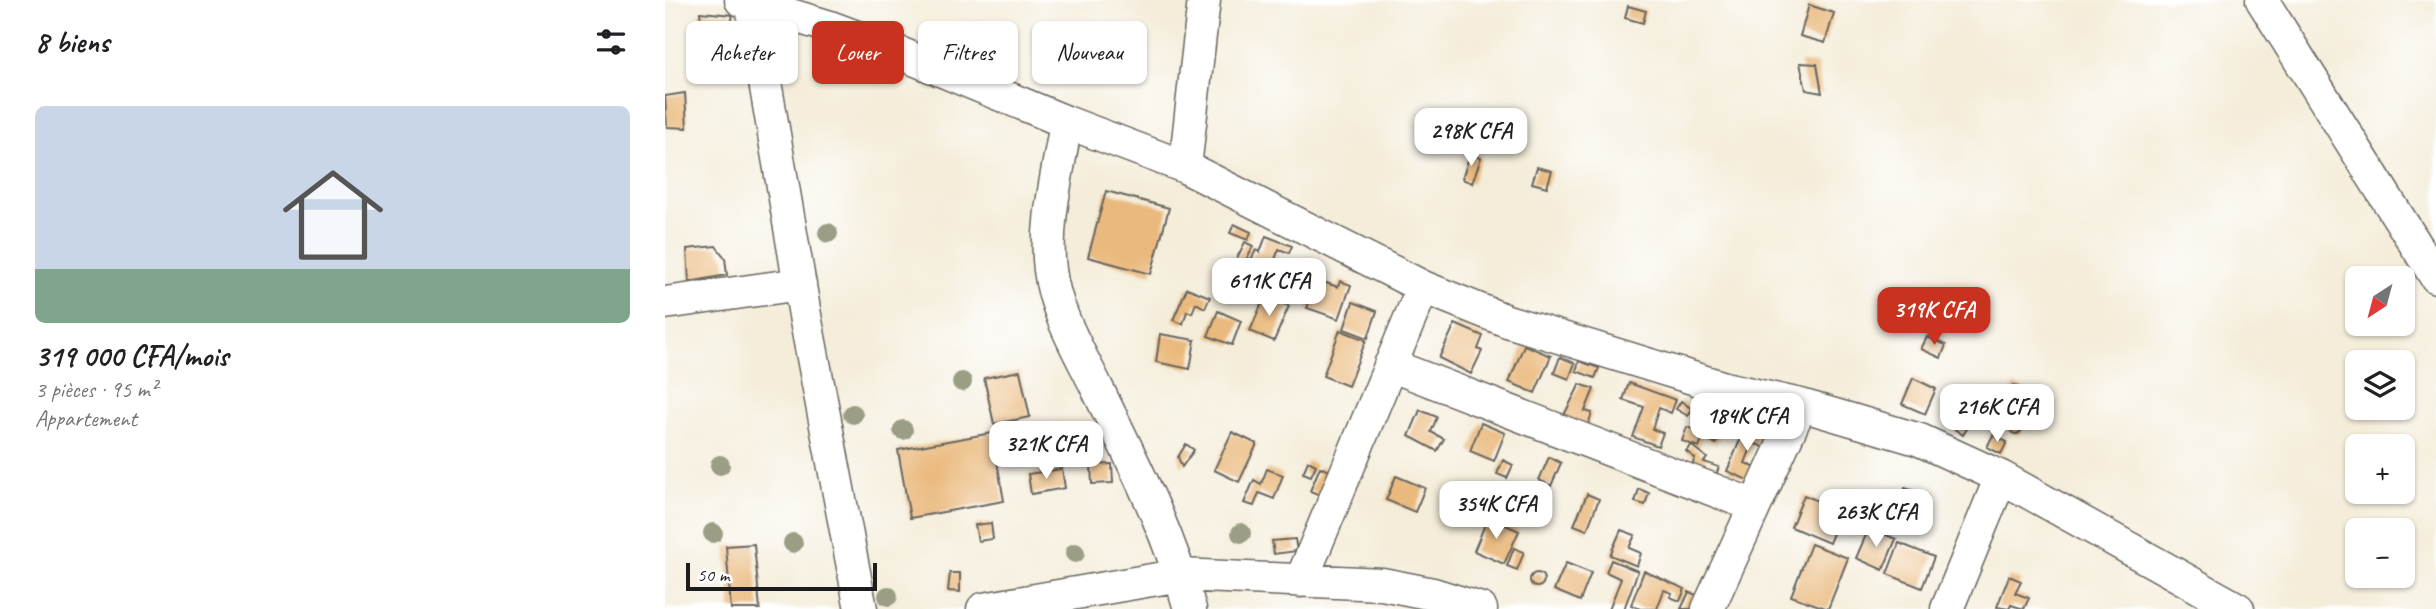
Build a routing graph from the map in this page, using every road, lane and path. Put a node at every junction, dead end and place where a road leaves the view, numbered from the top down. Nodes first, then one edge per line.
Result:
1 (1204, 0) edge
2 (2262, 0) edge
3 (748, 1) edge
4 (1066, 122) junction
5 (1185, 167) junction
6 (2436, 277) edge
7 (800, 284) junction
8 (1423, 287) junction
9 (665, 303) edge
10 (1390, 365) junction
11 (1801, 405) junction
12 (2001, 477) junction
13 (1755, 506) junction
14 (1181, 575) junction
15 (1301, 581) junction
16 (861, 609) edge
17 (983, 609) edge
18 (1189, 609) edge
19 (1481, 609) edge
20 (1709, 609) edge
21 (1947, 609) edge
22 (2238, 609) edge

1 - 5 street
2 - 6 street
3 - 4 street
3 - 7 street
4 - 5 street
4 - 14 street
5 - 8 street
7 - 9 street
7 - 16 street
8 - 10 street
8 - 11 street
10 - 13 street
10 - 15 street
11 - 12 street
11 - 13 street
12 - 21 street
12 - 22 street
13 - 20 street
14 - 15 street
14 - 17 street
14 - 18 street
15 - 19 street

